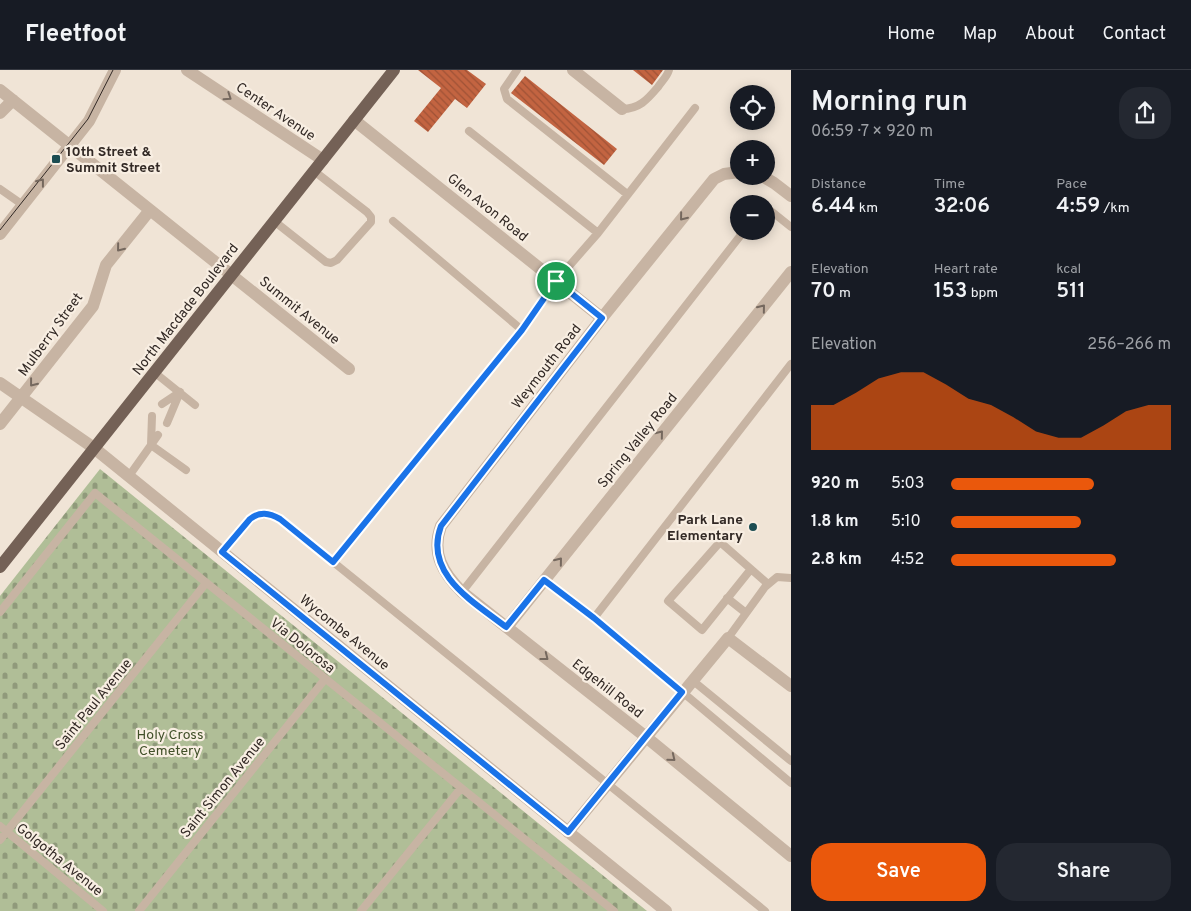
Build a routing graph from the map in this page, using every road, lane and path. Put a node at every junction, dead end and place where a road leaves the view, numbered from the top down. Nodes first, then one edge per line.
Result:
1 (115, 70) edge
2 (188, 70) edge
3 (394, 70) edge
4 (517, 70) edge
5 (573, 70) edge
6 (669, 70) edge
7 (0, 90) edge
8 (13, 100) junction
9 (696, 108) dead end
10 (622, 109) joint
11 (0, 113) edge
12 (354, 120) junction
13 (469, 132) dead end
14 (70, 146) junction
15 (322, 160) junction
16 (314, 171) junction
17 (730, 173) edge
18 (775, 184) edge
19 (0, 189) edge
20 (627, 194) junction
21 (791, 196) edge
22 (23, 205) junction
23 (150, 210) junction
24 (775, 214) edge
25 (274, 221) junction
26 (393, 221) dead end
27 (791, 226) edge
28 (598, 233) junction
29 (0, 234) edge
30 (737, 240) edge
31 (791, 272) edge
32 (232, 275) junction
33 (556, 281) junction
34 (602, 318) junction
35 (522, 330) junction
36 (791, 364) edge
37 (349, 369) dead end
38 (154, 372) junction
39 (0, 383) edge
40 (180, 392) junction
41 (21, 398) junction
42 (162, 404) dead end
43 (195, 405) dead end
44 (152, 416) dead end
45 (167, 423) dead end
46 (0, 424) edge
47 (158, 435) dead end
48 (151, 444) junction
49 (94, 448) junction
50 (186, 470) dead end
51 (129, 476) junction
52 (441, 526) joint
53 (222, 552) junction
54 (333, 562) junction
55 (0, 567) edge
56 (751, 569) junction
57 (791, 578) edge
58 (544, 580) junction
59 (206, 583) junction
60 (768, 584) junction
61 (462, 592) junction
62 (727, 598) junction
63 (0, 612) edge
64 (746, 613) junction
65 (594, 618) junction
66 (506, 627) junction
67 (728, 638) junction
68 (325, 679) junction
69 (692, 680) junction
70 (791, 686) edge
71 (682, 692) junction
72 (646, 737) junction
73 (791, 761) edge
74 (608, 783) junction
75 (791, 783) edge
76 (461, 788) junction
77 (0, 826) edge
78 (7, 831) junction
79 (568, 832) junction
80 (0, 840) edge
81 (791, 856) edge
82 (104, 911) edge
83 (139, 911) edge
84 (361, 911) edge
85 (614, 911) edge
86 (666, 911) edge
87 (764, 911) edge

1 - 14 street
2 -> 15 street, Center Avenue
3 - 12 main road, North Macdade Boulevard
4 - 20 lane
5 - 10 street
6 - 10 lane
7 - 8 street, Summit Avenue
8 - 11 street
8 - 14 street, Summit Avenue
9 - 20 lane
12 - 15 main road, North Macdade Boulevard
12 - 33 street, Glen Avon Road
13 - 28 lane
22 -> 14 street
14 - 23 street, Summit Avenue
15 - 16 main road, North Macdade Boulevard
16 - 25 main road, North Macdade Boulevard
16 - 25 lane
17 -> 34 street, Weymouth Road
18 - 21 street
19 - 22 lane
20 - 28 lane
22 - 29 street
23 - 32 street, Summit Avenue
23 -> 41 street, Mulberry Street
24 - 27 lane
25 - 32 main road, North Macdade Boulevard
26 - 35 lane
28 - 33 lane
30 - 61 lane
58 -> 31 street, Spring Valley Road
32 - 37 street, Summit Avenue
32 - 38 main road, North Macdade Boulevard
33 - 34 street, Glen Avon Road
33 - 35 lane
34 - 52 street, Weymouth Road
35 - 54 lane
36 - 65 lane
38 - 40 lane
38 - 49 main road, North Macdade Boulevard
39 - 41 street, Wycombe Avenue
40 - 42 lane
40 - 43 lane
40 - 45 lane
41 - 46 street, Mulberry Street
41 - 49 street, Wycombe Avenue
44 - 48 lane
47 - 48 lane
48 - 50 lane
48 - 51 lane
49 - 51 street, Wycombe Avenue
49 - 55 main road, North Macdade Boulevard
51 - 53 street, Wycombe Avenue
52 - 61 street, Edgehill Road
53 - 54 lane
53 - 79 street, Wycombe Avenue
54 - 74 lane
56 - 60 lane
56 - 62 lane
56 - 62 lane
57 - 60 lane
58 - 65 lane
58 - 66 street, Spring Valley Road
59 - 63 lane, Via Dolorosa
59 - 68 lane, Via Dolorosa
59 - 78 lane, Saint Paul Avenue
60 - 64 lane
61 - 66 street, Edgehill Road
62 - 64 lane
64 - 67 lane
65 - 71 lane
66 -> 72 street, Edgehill Road
67 - 69 street
67 - 70 street
68 - 76 lane, Via Dolorosa
68 - 83 lane, Saint Simon Avenue
69 - 71 street
69 - 73 lane
71 - 72 street
71 - 75 lane
72 - 74 street
72 -> 81 street, Edgehill Road
74 - 79 street
74 - 87 lane
76 - 84 lane
76 - 85 lane, Via Dolorosa
77 - 78 lane, Golgotha Avenue
78 - 80 lane, Saint Paul Avenue
78 - 82 lane, Golgotha Avenue
79 - 86 street, Wycombe Avenue

